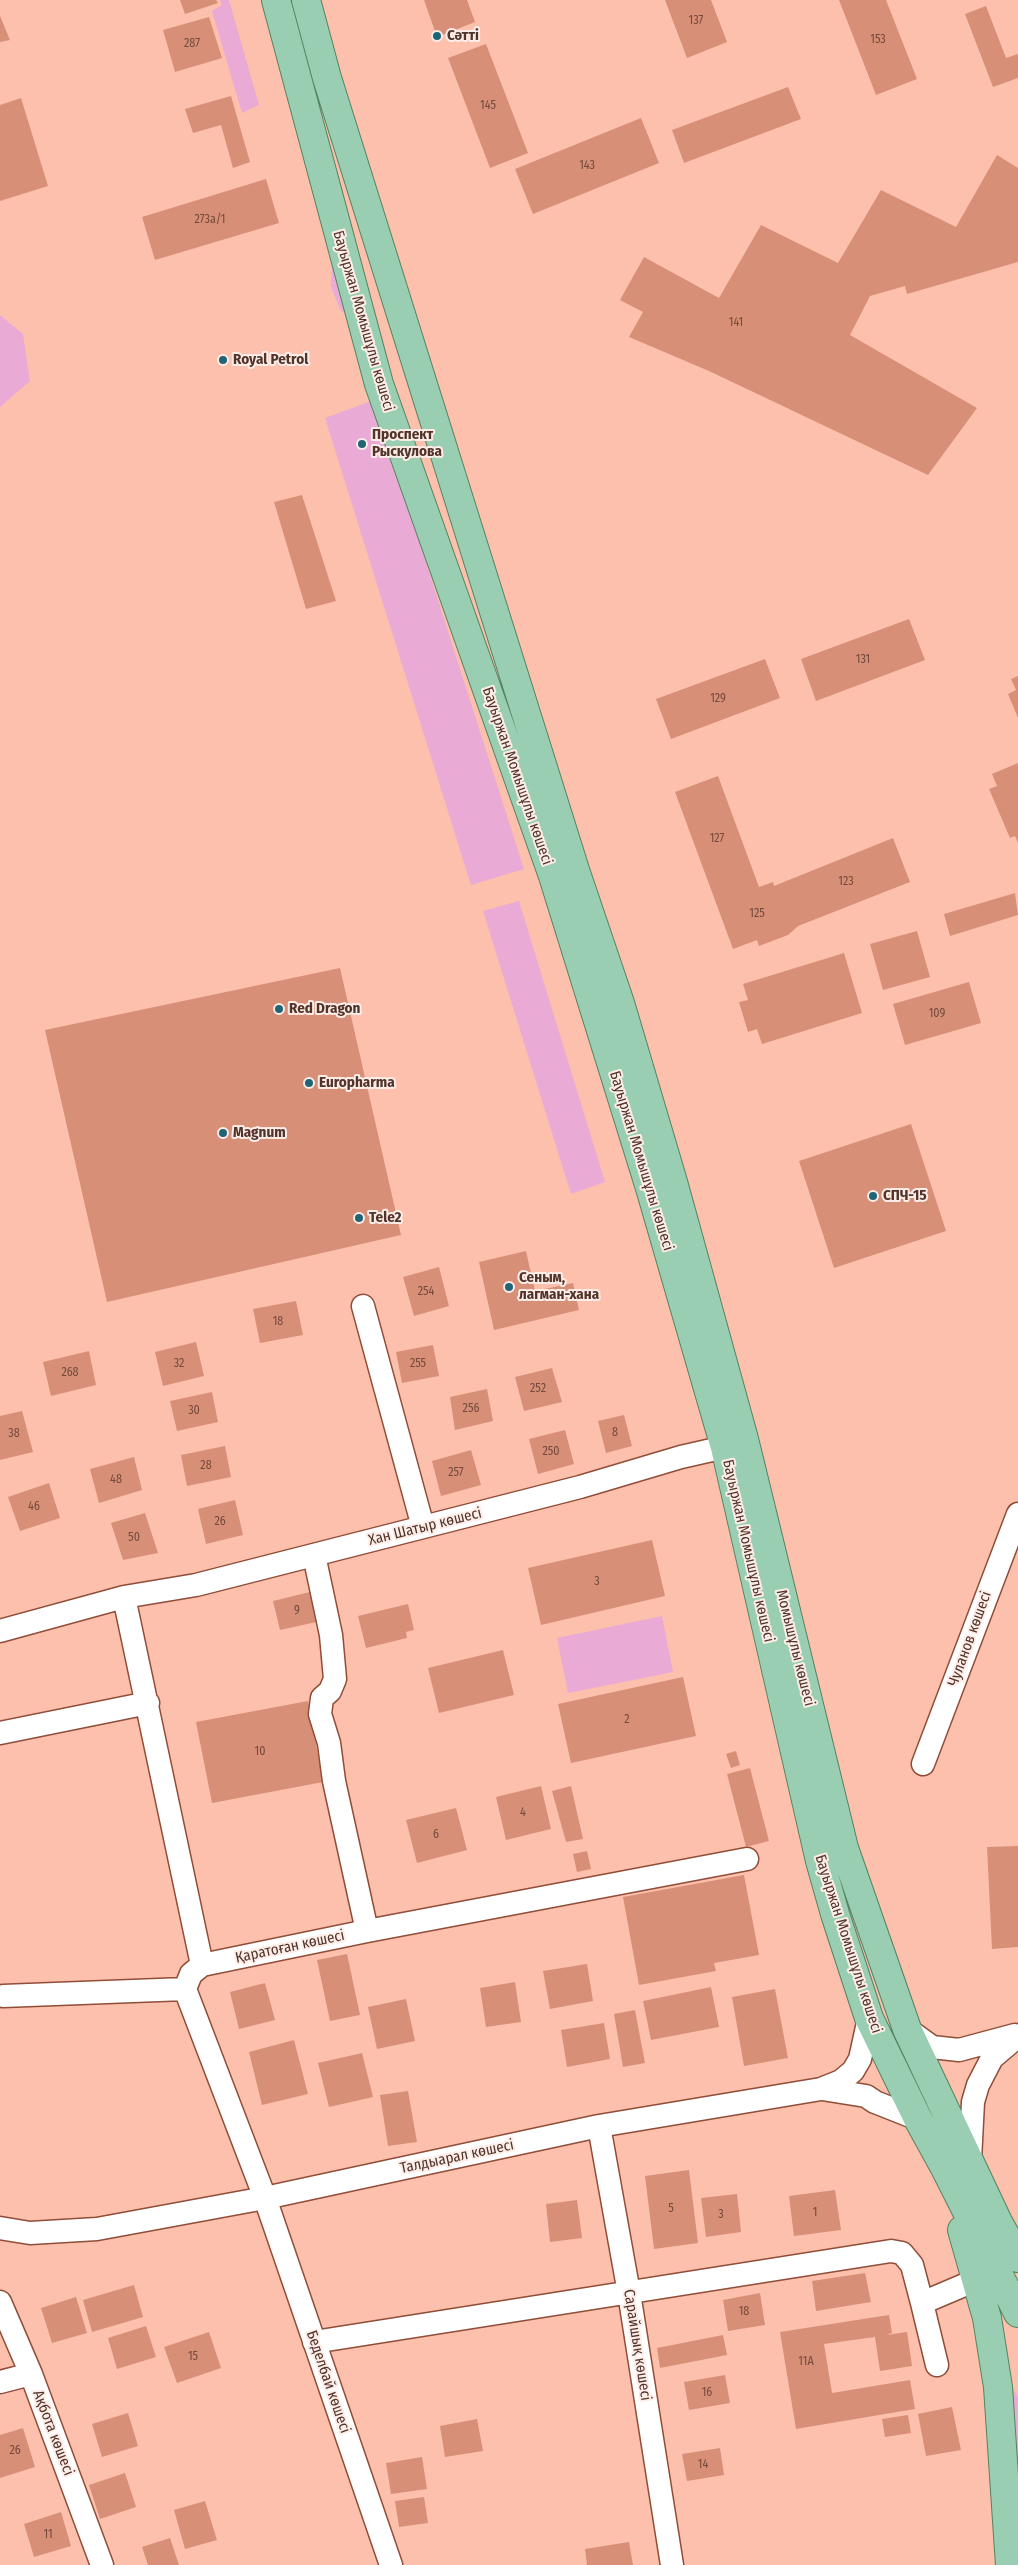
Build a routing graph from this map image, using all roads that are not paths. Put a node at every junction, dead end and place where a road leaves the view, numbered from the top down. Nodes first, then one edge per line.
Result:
1 (276, 0) edge
2 (306, 0) edge
3 (695, 1263) joint
4 (363, 1306) dead end
5 (724, 1447) junction
6 (1018, 1514) edge
7 (423, 1527) junction
8 (314, 1555) junction
9 (124, 1597) junction
10 (0, 1631) edge
11 (148, 1703) junction
12 (0, 1733) edge
13 (923, 1764) dead end
14 (747, 1859) dead end
15 (366, 1931) junction
16 (202, 1965) junction
17 (185, 1989) junction
18 (3, 1996) dead end
19 (869, 2018) junction
20 (906, 2029) junction
21 (1018, 2035) edge
22 (821, 2089) junction
23 (918, 2119) junction
24 (599, 2126) junction
25 (958, 2164) junction
26 (265, 2198) junction
27 (0, 2228) edge
28 (1018, 2258) edge
29 (976, 2280) junction
30 (629, 2293) junction
31 (0, 2302) edge
32 (922, 2303) junction
33 (1018, 2313) edge
34 (314, 2342) junction
35 (937, 2366) dead end
36 (31, 2374) junction
37 (0, 2382) edge
38 (102, 2565) edge
39 (391, 2565) edge
40 (672, 2565) edge
41 (1010, 2565) edge

1 - 5 main road, Бауыржан Момышұлы көшесі
2 - 3 main road, Бауыржан Момышұлы көшесі
3 - 20 main road, Момышұлы көшесі
4 - 7 street
5 - 7 street, Хан Шатыр көшесі
5 - 19 main road, Бауыржан Момышұлы көшесі
6 - 13 street, Чуланов көшесі
7 - 8 street, Хан Шатыр көшесі
8 - 9 street, Хан Шатыр көшесі
8 - 15 street
9 - 10 street, Хан Шатыр көшесі
9 - 11 street
11 - 12 street
11 - 16 street
14 - 15 street, Қаратоған көшесі
15 - 16 street, Қаратоған көшесі
16 - 17 street
17 - 18 street
17 - 26 street, Беделбай көшесі
19 - 22 street, Талдыарал көшесі
19 - 23 main road, Бауыржан Момышұлы көшесі
20 - 21 street
20 - 25 main road, Момышұлы көшесі
21 - 25 street
22 - 23 street
22 - 24 street, Талдыарал көшесі
23 - 25 main road, Бауыржан Момышұлы көшесі
24 - 26 street, Талдыарал көшесі
24 - 30 street, Сарайшық көшесі
25 - 28 main road
25 - 29 main road
25 - 33 main road, Бауыржан Момышұлы көшесі
26 - 27 street, Талдыарал көшесі
26 - 34 street, Беделбай көшесі
29 - 32 street
29 - 41 main road
30 - 32 street
30 - 34 street
30 - 40 street, Сарайшық көшесі
31 - 36 street, Ақбота көшесі
32 - 35 street
34 - 39 street, Беделбай көшесі
36 - 37 street
36 - 38 street, Ақбота көшесі

